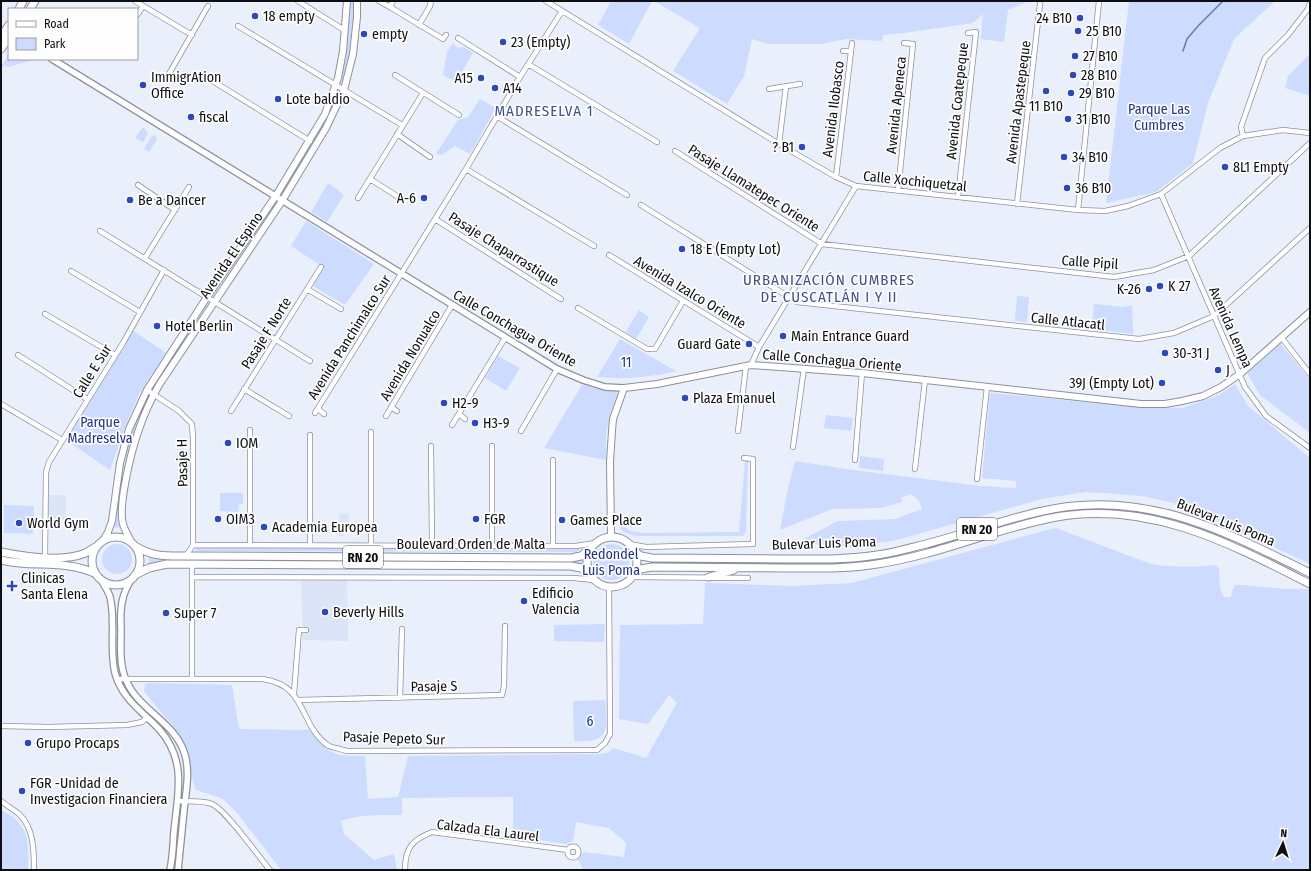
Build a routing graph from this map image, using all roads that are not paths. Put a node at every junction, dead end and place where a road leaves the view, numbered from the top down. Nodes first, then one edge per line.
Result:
1 (135, 1) edge
2 (298, 1) edge
3 (347, 1) edge
4 (357, 1) edge
5 (379, 1) edge
6 (393, 1) edge
7 (431, 1) edge
8 (546, 1) edge
9 (1099, 1) edge
10 (1310, 3) edge
11 (1040, 4) dead end
12 (143, 6) junction
13 (208, 6) dead end
14 (390, 7) junction
15 (562, 11) junction
16 (138, 14) edge
17 (419, 25) junction
18 (238, 26) dead end
19 (344, 30) junction
20 (968, 33) dead end
21 (2, 34) edge
22 (192, 35) junction
23 (446, 35) dead end
24 (458, 38) dead end
25 (852, 43) dead end
26 (904, 43) dead end
27 (8, 44) edge
28 (1, 49) edge
29 (844, 51) dead end
30 (851, 52) junction
31 (1, 54) edge
32 (54, 60) edge
33 (528, 64) junction
34 (170, 72) dead end
35 (395, 75) dead end
36 (520, 77) junction
37 (211, 80) dead end
38 (800, 84) dead end
39 (336, 86) junction
40 (786, 86) junction
41 (769, 89) dead end
42 (344, 90) junction
43 (423, 93) junction
44 (459, 115) dead end
45 (498, 117) junction
46 (402, 125) junction
47 (1310, 133) edge
48 (397, 134) junction
49 (1243, 136) junction
50 (310, 141) junction
51 (657, 142) dead end
52 (1310, 143) edge
53 (779, 144) junction
54 (675, 151) dead end
55 (430, 157) dead end
56 (466, 169) junction
57 (836, 177) junction
58 (370, 179) junction
59 (138, 185) dead end
60 (856, 186) junction
61 (189, 187) dead end
62 (898, 191) junction
63 (1161, 194) junction
64 (627, 195) dead end
65 (275, 197) junction
66 (958, 197) junction
67 (358, 198) dead end
68 (400, 198) dead end
69 (282, 201) junction
70 (1017, 204) junction
71 (641, 205) dead end
72 (175, 210) junction
73 (1078, 210) junction
74 (435, 219) junction
75 (1310, 228) edge
76 (100, 231) dead end
77 (822, 244) junction
78 (594, 246) dead end
79 (609, 255) dead end
80 (1189, 256) junction
81 (145, 258) junction
82 (321, 267) dead end
83 (164, 270) junction
84 (71, 271) dead end
85 (401, 273) junction
86 (307, 288) junction
87 (207, 297) junction
88 (789, 297) junction
89 (561, 299) dead end
90 (683, 301) junction
91 (214, 302) junction
92 (452, 305) junction
93 (578, 308) dead end
94 (341, 309) dead end
95 (140, 312) junction
96 (1310, 312) edge
97 (45, 314) dead end
98 (1214, 316) junction
99 (505, 338) junction
100 (1281, 338) junction
101 (275, 340) junction
102 (759, 346) junction
103 (18, 355) dead end
104 (115, 355) junction
105 (307, 361) dead end
106 (748, 366) junction
107 (804, 368) junction
108 (557, 370) junction
109 (862, 373) junction
110 (1240, 374) junction
111 (1310, 374) edge
112 (924, 380) junction
113 (987, 386) junction
114 (624, 388) junction
115 (244, 389) junction
116 (147, 390) junction
117 (154, 394) junction
118 (87, 399) junction
119 (1, 404) edge
120 (391, 407) junction
121 (397, 410) dead end
122 (231, 411) dead end
123 (324, 414) dead end
124 (459, 414) junction
125 (289, 416) dead end
126 (386, 416) dead end
127 (465, 420) dead end
128 (452, 426) dead end
129 (250, 430) dead end
130 (521, 431) dead end
131 (738, 431) dead end
132 (371, 432) dead end
133 (310, 435) dead end
134 (62, 440) junction
135 (431, 446) dead end
136 (492, 446) dead end
137 (793, 447) dead end
138 (1310, 448) edge
139 (744, 458) dead end
140 (553, 460) dead end
141 (855, 460) dead end
142 (915, 469) dead end
143 (977, 479) dead end
144 (611, 537) junction
145 (103, 541) junction
146 (629, 544) junction
147 (133, 545) junction
148 (194, 545) junction
149 (250, 545) junction
150 (310, 545) junction
151 (371, 545) junction
152 (97, 546) junction
153 (432, 546) junction
154 (492, 546) junction
155 (553, 546) junction
156 (593, 546) junction
157 (634, 551) junction
158 (1, 552) edge
159 (186, 556) junction
160 (45, 557) junction
161 (1, 560) edge
162 (192, 565) junction
163 (743, 568) junction
164 (589, 572) junction
165 (633, 573) junction
166 (1310, 573) edge
167 (98, 576) junction
168 (134, 576) junction
169 (192, 577) junction
170 (709, 577) junction
171 (748, 578) dead end
172 (594, 580) junction
173 (1310, 584) edge
174 (609, 586) junction
175 (505, 626) dead end
176 (402, 629) dead end
177 (306, 630) dead end
178 (117, 679) junction
179 (125, 679) junction
180 (192, 679) junction
181 (294, 694) junction
182 (400, 698) junction
183 (297, 700) junction
184 (147, 718) junction
185 (1, 726) edge
186 (1, 801) edge
187 (177, 801) junction
188 (185, 802) junction
189 (568, 850) dead end
190 (34, 870) edge
191 (170, 870) edge
192 (178, 870) edge
193 (270, 870) edge
194 (405, 870) edge

1 - 12 street
2 - 19 street
3 - 19 main road, Avenida El Espino
4 - 42 main road, Avenida El Espino
5 - 14 street
6 - 14 street
7 - 17 street
8 - 15 street, Calle Xochiquetzal
9 - 73 street
10 - 49 street
11 - 70 street, Avenida Apastepeque
12 - 16 street
12 - 22 street
13 - 22 street
14 - 17 street
15 - 33 street, Avenida Panchimalco Sur
15 - 53 street, Calle Xochiquetzal
17 - 23 street
18 - 39 street
19 - 39 main road, Avenida El Espino
20 - 66 street, Avenida Coatepeque
21 - 28 main road
22 - 34 street
24 - 36 street
25 - 30 street, Avenida Ilobasco
26 - 62 street, Avenida Apeneca
27 - 31 main road
29 - 30 street
30 - 57 street, Avenida Ilobasco
32 - 65 street, Calle Conchagua Oriente
33 - 36 street, Avenida Panchimalco Sur
33 - 51 street
35 - 43 street
36 - 45 street, Avenida Panchimalco Sur
37 - 50 street
38 - 40 street
39 - 42 street
39 - 50 main road, Avenida El Espino
40 - 41 street
40 - 53 street
42 - 46 street
42 - 69 main road, Avenida El Espino
43 - 44 street
43 - 46 street
45 - 56 street, Avenida Panchimalco Sur
45 - 64 street
46 - 48 street
47 - 49 street, Calle Xochiquetzal
48 - 55 street
48 - 58 street
49 - 63 street, Calle Xochiquetzal
50 - 65 main road, Avenida El Espino
52 - 80 street, Calle Pipil
53 - 57 street, Calle Xochiquetzal
54 - 77 street, Pasaje Llamatepec Oriente
56 - 74 street, Avenida Panchimalco Sur
56 - 78 street
57 - 60 street, Calle Xochiquetzal
58 - 67 street
58 - 68 street
59 - 72 street
60 - 62 street, Calle Xochiquetzal
60 - 77 street
61 - 72 street
62 - 66 street, Calle Xochiquetzal
63 - 73 street, Calle Xochiquetzal
63 - 80 street, Avenida Lempa
65 - 69 street, Calle Conchagua Oriente
65 - 87 main road, Avenida El Espino
66 - 70 street, Calle Xochiquetzal
69 - 85 street, Calle Conchagua Oriente
69 - 91 main road, Avenida El Espino
70 - 73 street, Calle Xochiquetzal
71 - 88 street, Calle Atlacatl
72 - 81 street
74 - 85 street, Avenida Panchimalco Sur
74 - 89 street, Pasaje Chaparrastique
75 - 98 street, Calle Atlacatl
76 - 81 street
77 - 80 street, Calle Pipil
77 - 88 street
79 - 90 street, Avenida Izalco Oriente
80 - 98 street, Avenida Lempa
81 - 83 street
82 - 86 street, Pasaje F Norte
83 - 87 street
83 - 95 street, Calle E Sur
84 - 95 street
85 - 92 street, Calle Conchagua Oriente
85 - 123 street, Avenida Panchimalco Sur
86 - 94 street
86 - 101 street, Pasaje F Norte
87 - 91 street
87 - 116 main road, Avenida El Espino
88 - 98 street, Calle Atlacatl
88 - 102 street
90 - 93 street
90 - 102 street, Avenida Izalco Oriente
91 - 101 street
91 - 117 main road, Avenida El Espino
92 - 99 street, Calle Conchagua Oriente
92 - 120 street, Avenida Nonualco
95 - 104 street, Calle E Sur
96 - 100 main road, Calle Conchagua Oriente
97 - 104 street
98 - 110 street, Avenida Lempa
99 - 108 street, Calle Conchagua Oriente
99 - 124 street
100 - 110 main road, Calle Conchagua Oriente
100 - 111 street
101 - 105 street
101 - 115 street, Pasaje F Norte
102 - 106 street
103 - 118 street
104 - 118 street, Calle E Sur
106 - 107 main road, Calle Conchagua Oriente
106 - 114 main road, Calle Conchagua Oriente
106 - 131 street
107 - 109 main road, Calle Conchagua Oriente
107 - 137 street
108 - 114 street, Calle Conchagua Oriente
108 - 130 street
109 - 112 main road, Calle Conchagua Oriente
109 - 141 street
110 - 113 main road, Calle Conchagua Oriente
110 - 138 street, Avenida Lempa
112 - 113 main road, Calle Conchagua Oriente
112 - 142 street
113 - 143 street
114 - 144 main road
115 - 122 street, Pasaje F Norte
115 - 125 street
116 - 117 street, Pasaje H
116 - 145 main road, Avenida El Espino
117 - 147 main road, Avenida El Espino
117 - 148 street, Pasaje H
118 - 134 street, Calle E Sur
119 - 134 street
120 - 121 street
120 - 126 street, Avenida Nonualco
124 - 127 street
124 - 128 street
129 - 149 street
132 - 151 street
133 - 150 street
134 - 160 street, Calle E Sur
135 - 153 street
136 - 154 street
139 - 146 street
140 - 155 street
144 - 146 main road
144 - 156 main road, RN 20
145 - 147 main road, RN 20
145 - 152 main road
146 - 157 main road
147 - 159 main road, Boulevard Orden de Malta / RN 20
147 - 168 main road
148 - 149 street
148 - 159 street
149 - 150 street
150 - 151 street
151 - 153 street
152 - 160 main road
152 - 167 main road
153 - 154 street
154 - 155 street
155 - 156 street
156 - 159 main road, Boulevard Orden de Malta / RN 20
156 - 164 main road
157 - 165 main road
157 - 166 main road, Bulevar Luis Poma / RN 20
158 - 160 main road
161 - 167 main road, RN 20
162 - 164 main road, Boulevard Orden de Malta / RN 20
162 - 168 main road, Boulevard Orden de Malta / RN 20
162 - 169 street
163 - 165 main road, Bulevar Luis Poma / RN 20
163 - 170 main road
163 - 173 main road, Bulevar Luis Poma / RN 20
164 - 172 main road
165 - 170 street
165 - 174 main road, RN 20
167 - 168 main road, RN 20
167 - 178 street
168 - 179 street
169 - 172 street
169 - 180 street
170 - 171 street
172 - 174 main road
174 - 183 street, Pasaje Pepeto Sur
175 - 182 street, Pasaje S
176 - 182 street
177 - 181 street
178 - 179 street, Pasaje Pepeto Sur
178 - 184 street
179 - 180 street, Pasaje Pepeto Sur
179 - 188 street
180 - 181 street, Pasaje Pepeto Sur
181 - 183 street, Pasaje Pepeto Sur
182 - 183 street, Pasaje S
184 - 185 street
184 - 187 street
186 - 190 street
187 - 188 street
187 - 191 street
188 - 192 street
188 - 193 street
189 - 194 street, Calzada Ela Laurel

